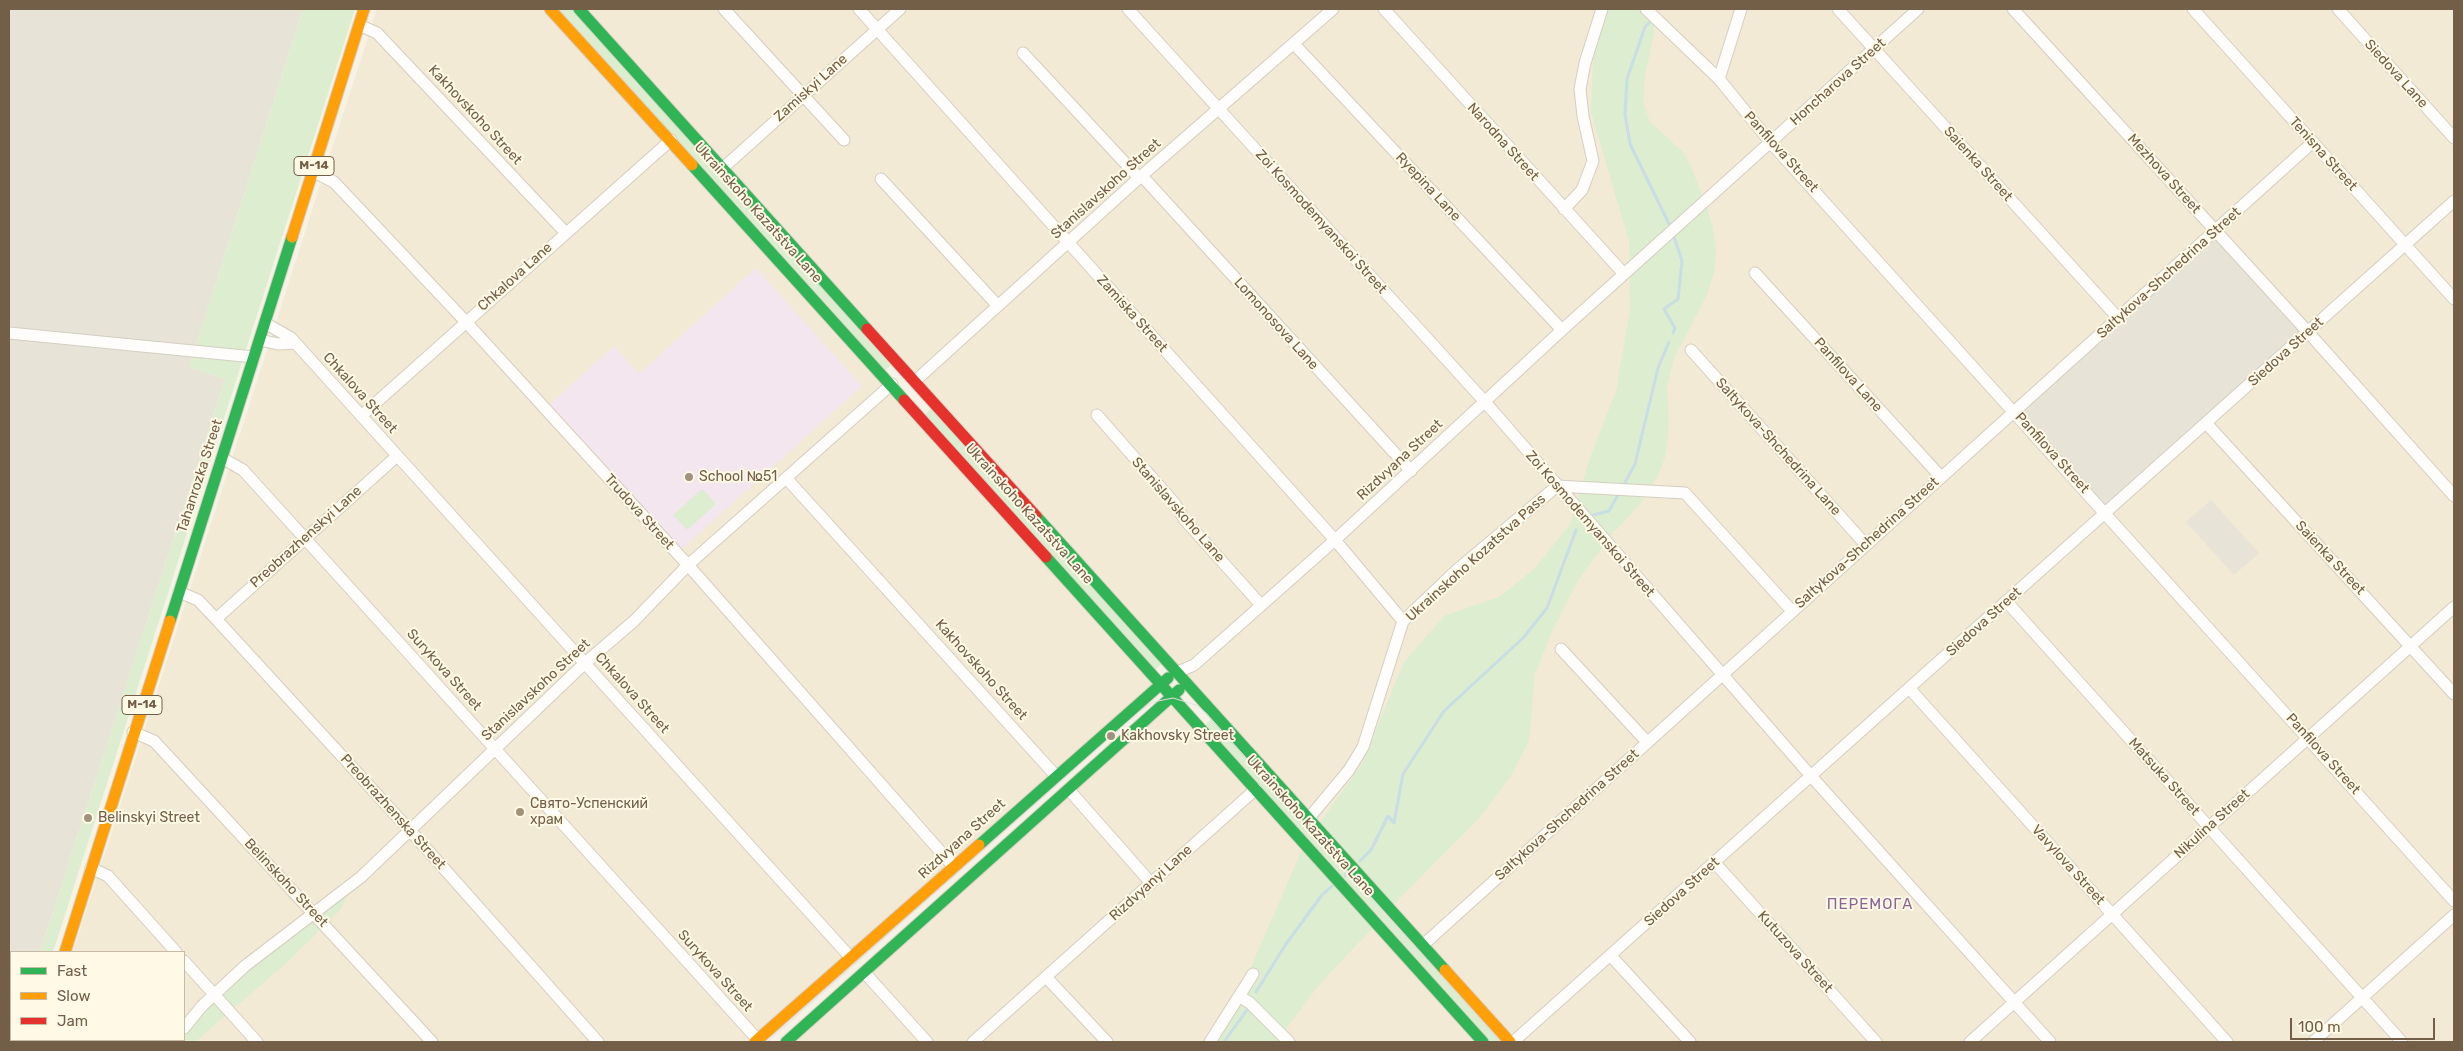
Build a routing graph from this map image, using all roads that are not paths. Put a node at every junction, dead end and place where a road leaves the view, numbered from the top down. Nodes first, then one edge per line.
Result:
1 (364, 9) edge
2 (550, 9) edge
3 (579, 9) edge
4 (724, 9) edge
5 (859, 9) edge
6 (900, 9) edge
7 (1128, 9) edge
8 (1333, 9) edge
9 (1384, 9) edge
10 (1602, 9) edge
11 (1646, 9) edge
12 (1741, 9) edge
13 (1838, 9) edge
14 (1918, 9) edge
15 (2013, 9) edge
16 (2193, 9) edge
17 (2338, 9) edge
18 (359, 26) junction
19 (878, 29) junction
20 (1294, 44) junction
21 (1874, 49) junction
22 (1023, 53) dead end
23 (1719, 79) junction
24 (803, 96) junction
25 (1218, 110) junction
26 (2454, 138) edge
27 (671, 140) junction
28 (844, 140) dead end
29 (2313, 142) junction
30 (1771, 143) junction
31 (723, 168) junction
32 (312, 171) junction
33 (1140, 177) junction
34 (881, 180) dead end
35 (2454, 201) edge
36 (1564, 209) junction
37 (2216, 231) junction
38 (565, 232) junction
39 (1068, 242) junction
40 (2405, 245) junction
41 (1755, 273) dead end
42 (1624, 274) junction
43 (2454, 299) edge
44 (998, 306) junction
45 (2118, 318) junction
46 (466, 322) junction
47 (265, 323) junction
48 (1562, 330) junction
49 (2308, 332) junction
50 (9, 333) edge
51 (260, 340) junction
52 (294, 343) junction
53 (1691, 350) dead end
54 (254, 357) junction
55 (907, 371) junction
56 (915, 381) junction
57 (892, 384) junction
58 (900, 394) junction
59 (1485, 402) junction
60 (2014, 410) junction
61 (1097, 415) dead end
62 (360, 416) junction
63 (2206, 423) junction
64 (396, 456) junction
65 (222, 458) junction
66 (1411, 471) junction
67 (1941, 477) junction
68 (788, 479) junction
69 (1557, 486) junction
70 (2454, 496) edge
71 (2106, 512) junction
72 (305, 538) junction
73 (1335, 540) junction
74 (1866, 545) junction
75 (688, 565) junction
76 (179, 592) junction
77 (2006, 602) junction
78 (1261, 605) junction
79 (2454, 607) edge
80 (1792, 611) junction
81 (216, 620) junction
82 (1403, 621) junction
83 (2410, 646) junction
84 (1561, 649) dead end
85 (585, 663) junction
86 (1194, 665) junction
87 (1178, 672) junction
88 (1721, 675) junction
89 (1186, 681) junction
90 (1161, 683) junction
91 (1909, 688) junction
92 (2454, 694) edge
93 (1174, 696) junction
94 (133, 732) junction
95 (2308, 738) junction
96 (1647, 742) junction
97 (495, 749) junction
98 (1056, 776) junction
99 (1810, 776) junction
100 (1256, 789) junction
101 (1069, 790) junction
102 (1309, 818) junction
103 (2209, 828) junction
104 (410, 830) junction
105 (1714, 862) junction
106 (954, 866) junction
107 (91, 868) junction
108 (1151, 883) junction
109 (2454, 901) edge
110 (315, 914) junction
111 (2112, 914) junction
112 (2454, 915) edge
113 (1422, 945) junction
114 (65, 951) edge
115 (175, 951) edge
116 (1611, 956) junction
117 (851, 958) junction
118 (185, 962) edge
119 (864, 972) junction
120 (1253, 974) dead end
121 (1046, 977) junction
122 (214, 995) junction
123 (1238, 996) junction
124 (2362, 998) junction
125 (2014, 1002) junction
126 (185, 1027) edge
127 (596, 1041) edge
128 (256, 1042) edge
129 (432, 1042) edge
130 (758, 1042) edge
131 (786, 1042) edge
132 (927, 1042) edge
133 (973, 1042) edge
134 (1107, 1042) edge
135 (1210, 1042) edge
136 (1290, 1042) edge
137 (1483, 1042) edge
138 (1511, 1042) edge
139 (1690, 1042) edge
140 (1876, 1042) edge
141 (1970, 1042) edge
142 (2050, 1042) edge
143 (2227, 1042) edge
144 (2313, 1042) edge
145 (2402, 1042) edge

1 - 18 main road, Tahanrozka Street / М-14
2 - 27 main road, Ukrainskoho Kazatstva Lane
3 - 31 main road, Ukrainskoho Kazatstva Lane
4 - 24 street
5 - 19 street, Zamiska Street
6 - 19 street, Zamiskyi Lane
7 - 25 street, Zoi Kosmodemyanskoi Street
8 - 20 street, Stanislavskoho Street
9 - 36 street, Narodna Street
10 - 36 street
11 - 23 street, Panfilova Street
12 - 23 street
13 - 21 street, Saienka Street
14 - 21 street, Honcharova Street
15 - 37 street, Mezhova Street
16 - 29 street, Tenisna Street
17 - 26 street, Siedova Lane
18 - 32 main road, Tahanrozka Street / М-14
18 - 38 street, Kakhovskoho Street
19 - 24 street, Zamiskyi Lane
19 - 39 street, Zamiska Street
20 - 25 street, Stanislavskoho Street
20 - 48 street, Ryepina Lane
21 - 30 street, Honcharova Street
21 - 45 street, Saienka Street
22 - 33 street, Lomonosova Lane
23 - 30 street, Panfilova Street
24 - 28 street
24 - 31 street, Zamiskyi Lane
25 - 33 street, Stanislavskoho Street
25 - 59 street, Zoi Kosmodemyanskoi Street
27 - 38 street, Chkalova Lane
27 - 57 main road, Ukrainskoho Kazatstva Lane
29 - 37 street, Saltykova-Shchedrina Street
29 - 40 street, Tenisna Street
30 - 42 street, Honcharova Street
30 - 60 street, Panfilova Street
31 - 55 main road, Ukrainskoho Kazatstva Lane
32 - 46 street, Trudova Street
32 - 47 main road, Tahanrozka Street / М-14
33 - 39 street, Stanislavskoho Street
33 - 66 street, Lomonosova Lane
34 - 44 street
35 - 40 street, Siedova Street
36 - 42 street, Narodna Street
37 - 45 street, Saltykova-Shchedrina Street
37 - 49 street, Mezhova Street
38 - 46 street, Chkalova Lane
39 - 44 street, Stanislavskoho Street
39 - 73 street, Zamiska Street
40 - 43 street, Tenisna Street
40 - 49 street, Siedova Street
41 - 67 street, Panfilova Lane
42 - 48 street, Rizdvyana Street
44 - 56 street, Stanislavskoho Street
45 - 60 street, Saltykova-Shchedrina Street
46 - 62 street, Chkalova Lane
46 - 75 street, Trudova Street
47 - 51 main road, Tahanrozka Street / М-14
47 - 52 street, Chkalova Street
48 - 59 street, Rizdvyana Street
49 - 63 street, Siedova Street
49 - 70 street, Mezhova Street
50 - 54 street
51 - 52 street
51 - 54 main road, Tahanrozka Street / М-14
52 - 62 street, Chkalova Street
53 - 74 street, Saltykova-Shchedrina Lane
54 - 65 main road, Tahanrozka Street / М-14
55 - 56 main road, Ukrainskoho Kazatstva Lane
55 - 57 main road, Stanislavskoho Street
56 - 58 main road, Stanislavskoho Street
56 - 87 main road, Ukrainskoho Kazatstva Lane
57 - 58 main road, Ukrainskoho Kazatstva Lane
57 - 68 street, Stanislavskoho Street
58 - 90 main road, Ukrainskoho Kazatstva Lane
59 - 66 street, Rizdvyana Street
59 - 69 street, Zoi Kosmodemyanskoi Street
60 - 67 street, Saltykova-Shchedrina Street
60 - 71 street, Panfilova Street
61 - 78 street, Stanislavskoho Lane
62 - 64 street, Chkalova Street
63 - 71 street, Siedova Street
63 - 83 street, Saienka Street
64 - 72 street, Preobrazhenskyi Lane
64 - 85 street, Chkalova Street
65 - 72 street, Surykova Street
65 - 76 main road, Tahanrozka Street / М-14
66 - 73 street, Rizdvyana Street
67 - 74 street, Saltykova-Shchedrina Street
68 - 75 street, Stanislavskoho Street
68 - 98 street, Kakhovskoho Street
69 - 80 street
69 - 82 street, Ukrainskoho Kozatstva Pass
69 - 88 street, Zoi Kosmodemyanskoi Street
71 - 77 street, Siedova Street
71 - 95 street, Panfilova Street
72 - 81 street, Preobrazhenskyi Lane
72 - 97 street, Surykova Street
73 - 78 street, Rizdvyana Street
73 - 82 street, Zamiska Street
74 - 80 street, Saltykova-Shchedrina Street
75 - 85 street, Stanislavskoho Street
75 - 106 street, Trudova Street
76 - 81 street, Preobrazhenska Street
76 - 94 main road, Tahanrozka Street / М-14
77 - 91 street, Siedova Street
77 - 103 street, Matsuka Street
78 - 86 street, Rizdvyana Street
79 - 83 street, Nikulina Street
80 - 88 street, Saltykova-Shchedrina Street
81 - 104 street, Preobrazhenska Street
82 - 102 street, Ukrainskoho Kozatstva Pass
83 - 92 street, Saienka Street
83 - 95 street, Nikulina Street
84 - 96 street
85 - 97 street, Stanislavskoho Street
85 - 117 street, Chkalova Street
86 - 87 street, Rizdvyana Street
86 - 89 street, Rizdvyana Street
87 - 89 main road, Ukrainskoho Kazatstva Lane
87 - 90 main road, Rizdvyana Street
88 - 96 street, Saltykova-Shchedrina Street
88 - 99 street, Zoi Kosmodemyanskoi Street
89 - 93 main road, Rizdvyana Street
89 - 102 main road, Ukrainskoho Kazatstva Lane
90 - 93 main road, Ukrainskoho Kazatstva Lane
90 - 98 main road, Rizdvyana Street
91 - 99 street, Siedova Street
91 - 111 street, Vavylova Street
93 - 100 main road, Ukrainskoho Kazatstva Lane
93 - 101 main road, Rizdvyana Street
94 - 107 main road, Tahanrozka Street / М-14
94 - 110 street, Belinskoho Street
95 - 103 street, Nikulina Street
95 - 109 street, Panfilova Street
96 - 113 street, Saltykova-Shchedrina Street
97 - 104 street, Stanislavskoho Street
97 - 130 street, Surykova Street
98 - 101 main road, Kakhovskoho Street
98 - 106 main road, Rizdvyana Street
99 - 105 street, Siedova Street
99 - 125 street, Zoi Kosmodemyanskoi Street
100 - 108 street, Rizdvyanyi Lane
100 - 137 main road, Ukrainskoho Kazatstva Lane
101 - 108 street, Kakhovskoho Street
101 - 119 main road, Rizdvyana Street
102 - 113 main road, Ukrainskoho Kazatstva Lane
103 - 111 street, Nikulina Street
103 - 124 street, Matsuka Street
104 - 110 street, Stanislavskoho Street
104 - 127 street, Preobrazhenska Street
105 - 116 street, Siedova Street
105 - 140 street, Kutuzova Street
106 - 117 main road, Rizdvyana Street
107 - 114 main road, Tahanrozka Street / М-14
107 - 115 street
108 - 121 street, Rizdvyanyi Lane
110 - 122 street, Stanislavskoho Street
110 - 129 street, Belinskoho Street
111 - 125 street, Nikulina Street
111 - 143 street, Vavylova Street
112 - 124 street
113 - 138 main road, Ukrainskoho Kazatstva Lane
116 - 138 street, Siedova Street
116 - 139 street
117 - 119 main road, Chkalova Street
117 - 130 main road, Rizdvyana Street
118 - 122 street
119 - 131 main road, Rizdvyana Street
119 - 132 street, Chkalova Street
120 - 123 street
121 - 133 street, Rizdvyanyi Lane
121 - 134 street
122 - 126 street, Stanislavskoho Street
122 - 128 street
123 - 135 street
123 - 136 street
124 - 144 street
124 - 145 street, Matsuka Street
125 - 141 street, Nikulina Street
125 - 142 street, Zoi Kosmodemyanskoi Street

